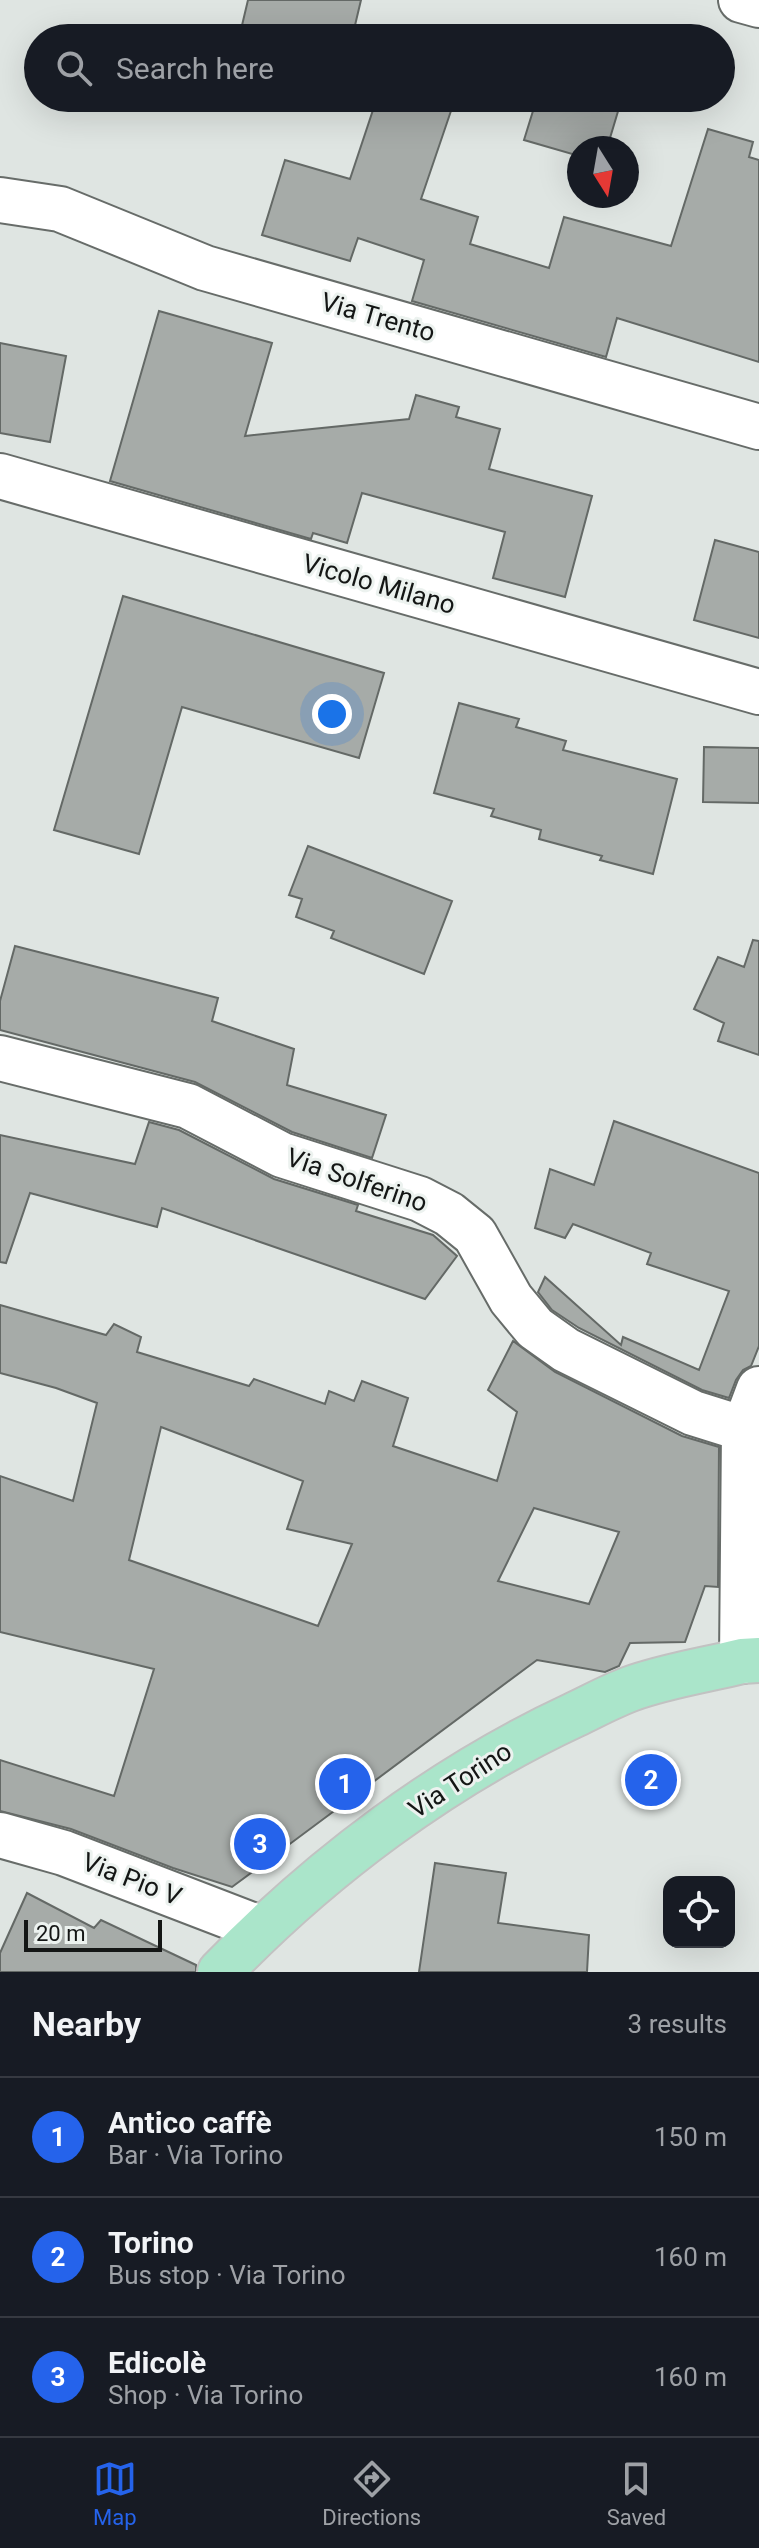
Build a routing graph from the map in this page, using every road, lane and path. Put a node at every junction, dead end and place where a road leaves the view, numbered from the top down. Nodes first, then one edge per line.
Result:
1 (741, 0) edge
2 (759, 5) edge
3 (0, 200) edge
4 (759, 427) edge
5 (0, 476) edge
6 (759, 692) edge
7 (0, 1058) edge
8 (759, 1389) edge
9 (744, 1429) junction
10 (751, 1660) edge
11 (0, 1835) edge
12 (262, 1929) junction
13 (220, 1972) edge

1 - 2 street
3 - 4 street, Via Trento
5 - 6 street, Vicolo Milano
7 - 9 street, Via Solferino
8 - 9 street
9 - 10 street
10 - 12 main road, Via Torino
11 - 12 street, Via Pio V
12 - 13 main road, Via Torino

